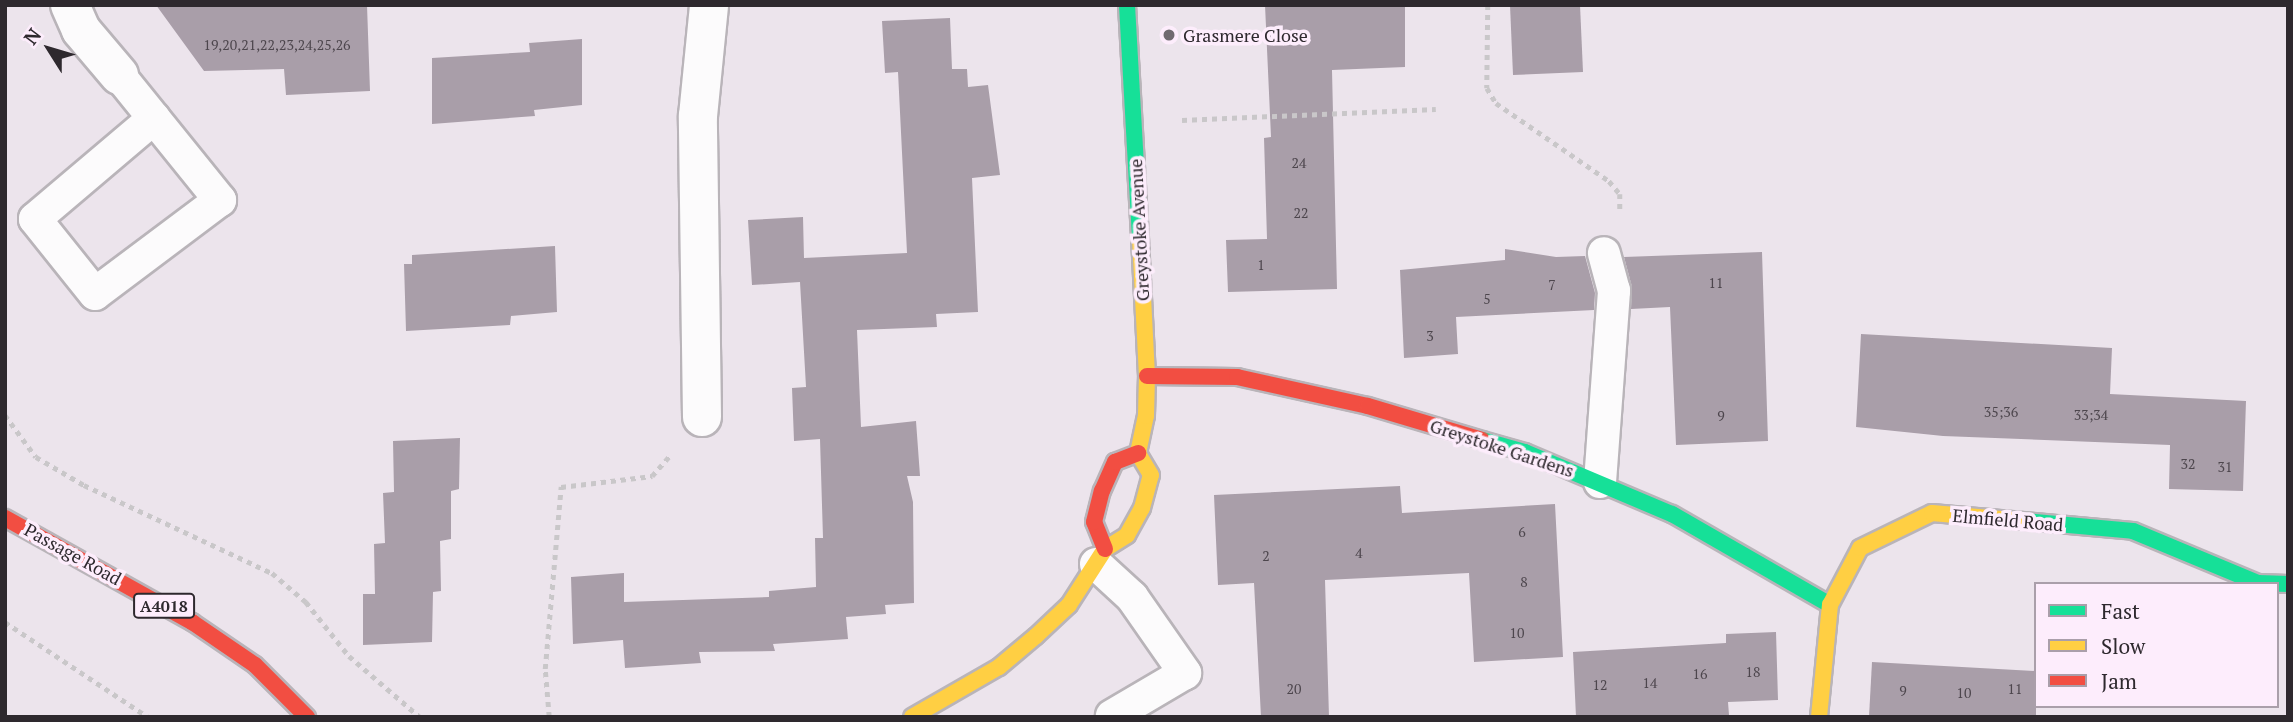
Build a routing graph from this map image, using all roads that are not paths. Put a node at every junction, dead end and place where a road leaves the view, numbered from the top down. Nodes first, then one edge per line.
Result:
1 (70, 5) edge
2 (709, 5) edge
3 (1127, 5) edge
4 (119, 75) joint
5 (154, 118) junction
6 (1604, 253) dead end
7 (1147, 376) junction
8 (702, 418) road end
9 (1138, 453) junction
10 (1600, 482) junction
11 (5, 518) edge
12 (1100, 557) junction
13 (2256, 582) edge
14 (1830, 605) junction
15 (1112, 716) edge
16 (307, 717) edge
17 (912, 717) edge
18 (1819, 717) edge

1 - 4 street
2 - 8 street
3 - 7 street, Greystoke Avenue
4 - 5 lane
5 - 5 lane
6 - 10 lane
7 - 9 street, Greystoke Avenue
7 - 10 street, Greystoke Gardens
9 - 12 street
9 - 12 street
10 - 14 street, Greystoke Gardens
11 - 16 street, Passage Road / A4018
12 - 15 lane
12 - 17 street
13 - 14 street, Elmfield Road
14 - 18 street, Elmfield Road

